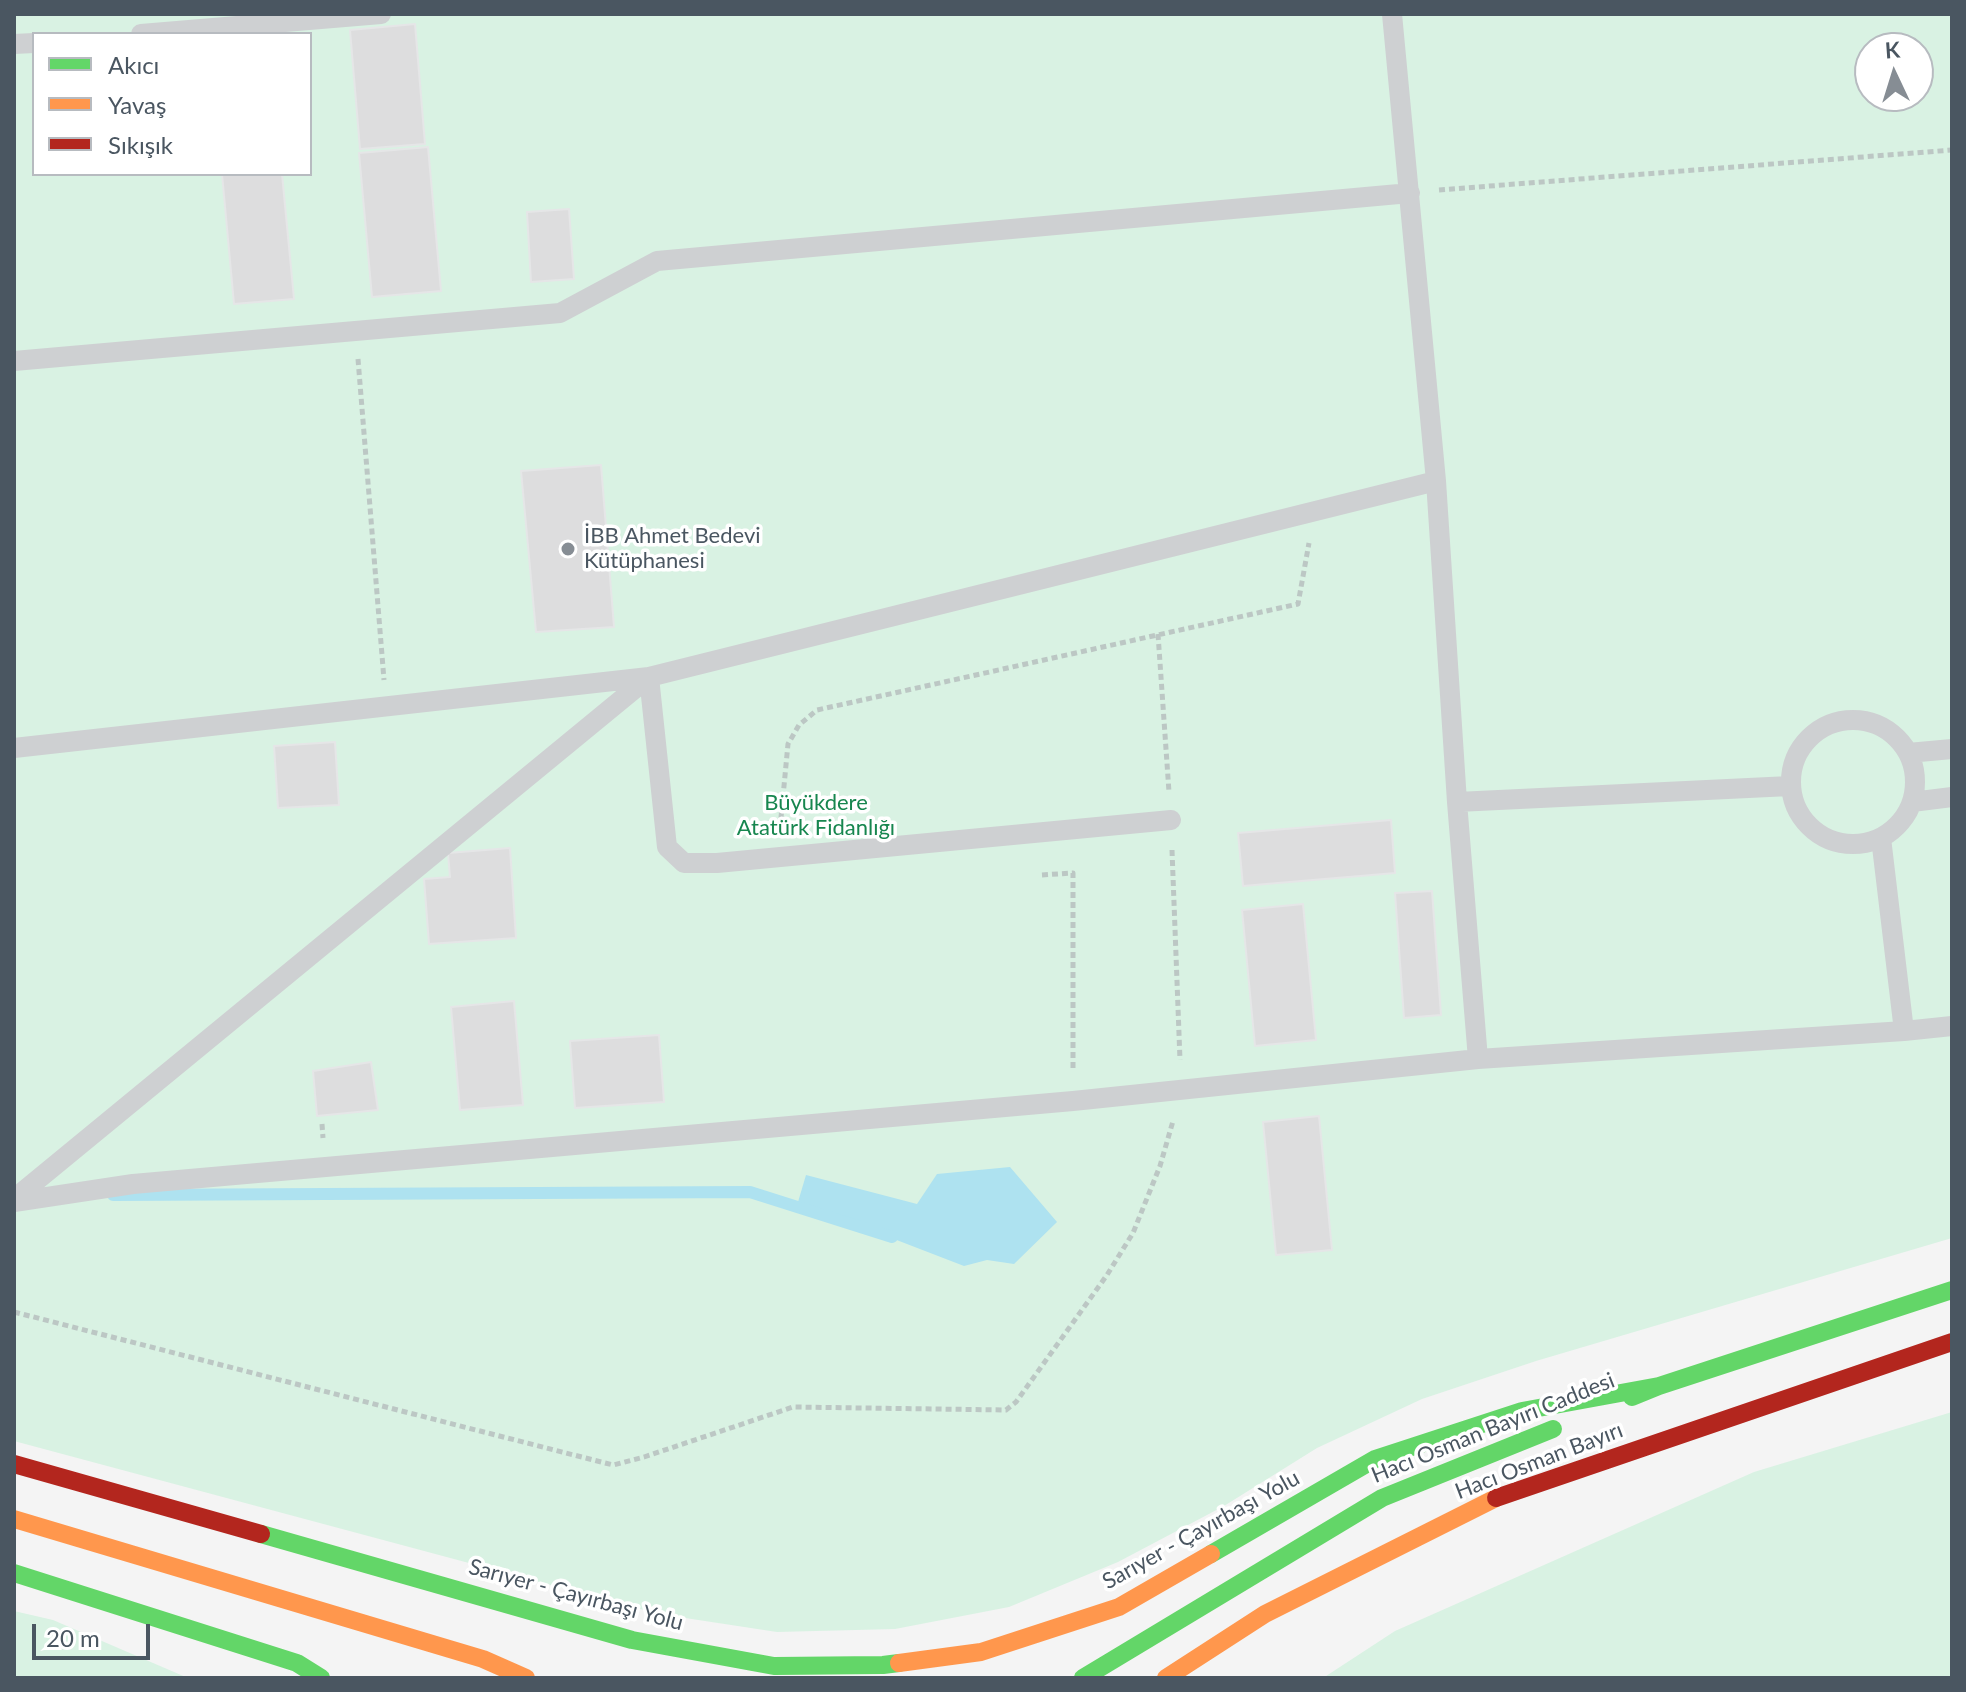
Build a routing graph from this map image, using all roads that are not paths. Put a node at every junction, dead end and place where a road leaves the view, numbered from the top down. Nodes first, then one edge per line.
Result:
1 (381, 14) edge
2 (1392, 14) edge
3 (165, 32) edge
4 (1410, 193) junction
5 (14, 361) edge
6 (1436, 481) junction
7 (649, 677) junction
8 (14, 748) edge
9 (1952, 749) edge
10 (1908, 753) junction
11 (1790, 786) junction
12 (1952, 797) edge
13 (1457, 802) junction
14 (1912, 802) junction
15 (1171, 820) road end
16 (1881, 838) junction
17 (1952, 1026) edge
18 (1904, 1031) junction
19 (1478, 1059) junction
20 (14, 1200) edge
21 (1952, 1290) edge
22 (1952, 1342) edge
23 (1659, 1386) junction
24 (14, 1464) edge
25 (14, 1519) edge
26 (14, 1573) edge
27 (321, 1678) edge
28 (526, 1678) edge
29 (1083, 1678) edge
30 (1166, 1678) edge

1 - 3 lane
2 - 4 lane
4 - 5 lane
4 - 6 lane
6 - 7 lane
6 - 13 lane
7 - 8 lane
7 - 15 lane
7 - 20 lane
9 - 10 lane
10 - 11 lane
10 - 14 lane
11 - 13 lane
11 - 16 lane
12 - 14 lane
13 - 19 lane
14 - 16 lane
16 - 18 lane
17 - 18 lane
18 - 19 lane
19 - 20 lane
21 - 23 main road, Hacı Osman Bayırı Caddesi
22 - 30 main road, Hacı Osman Bayırı
23 - 24 main road, Sarıyer - Çayırbaşı Yolu
23 - 29 main road, Hacı Osman Bayırı Caddesi
25 - 28 main road
26 - 27 main road

